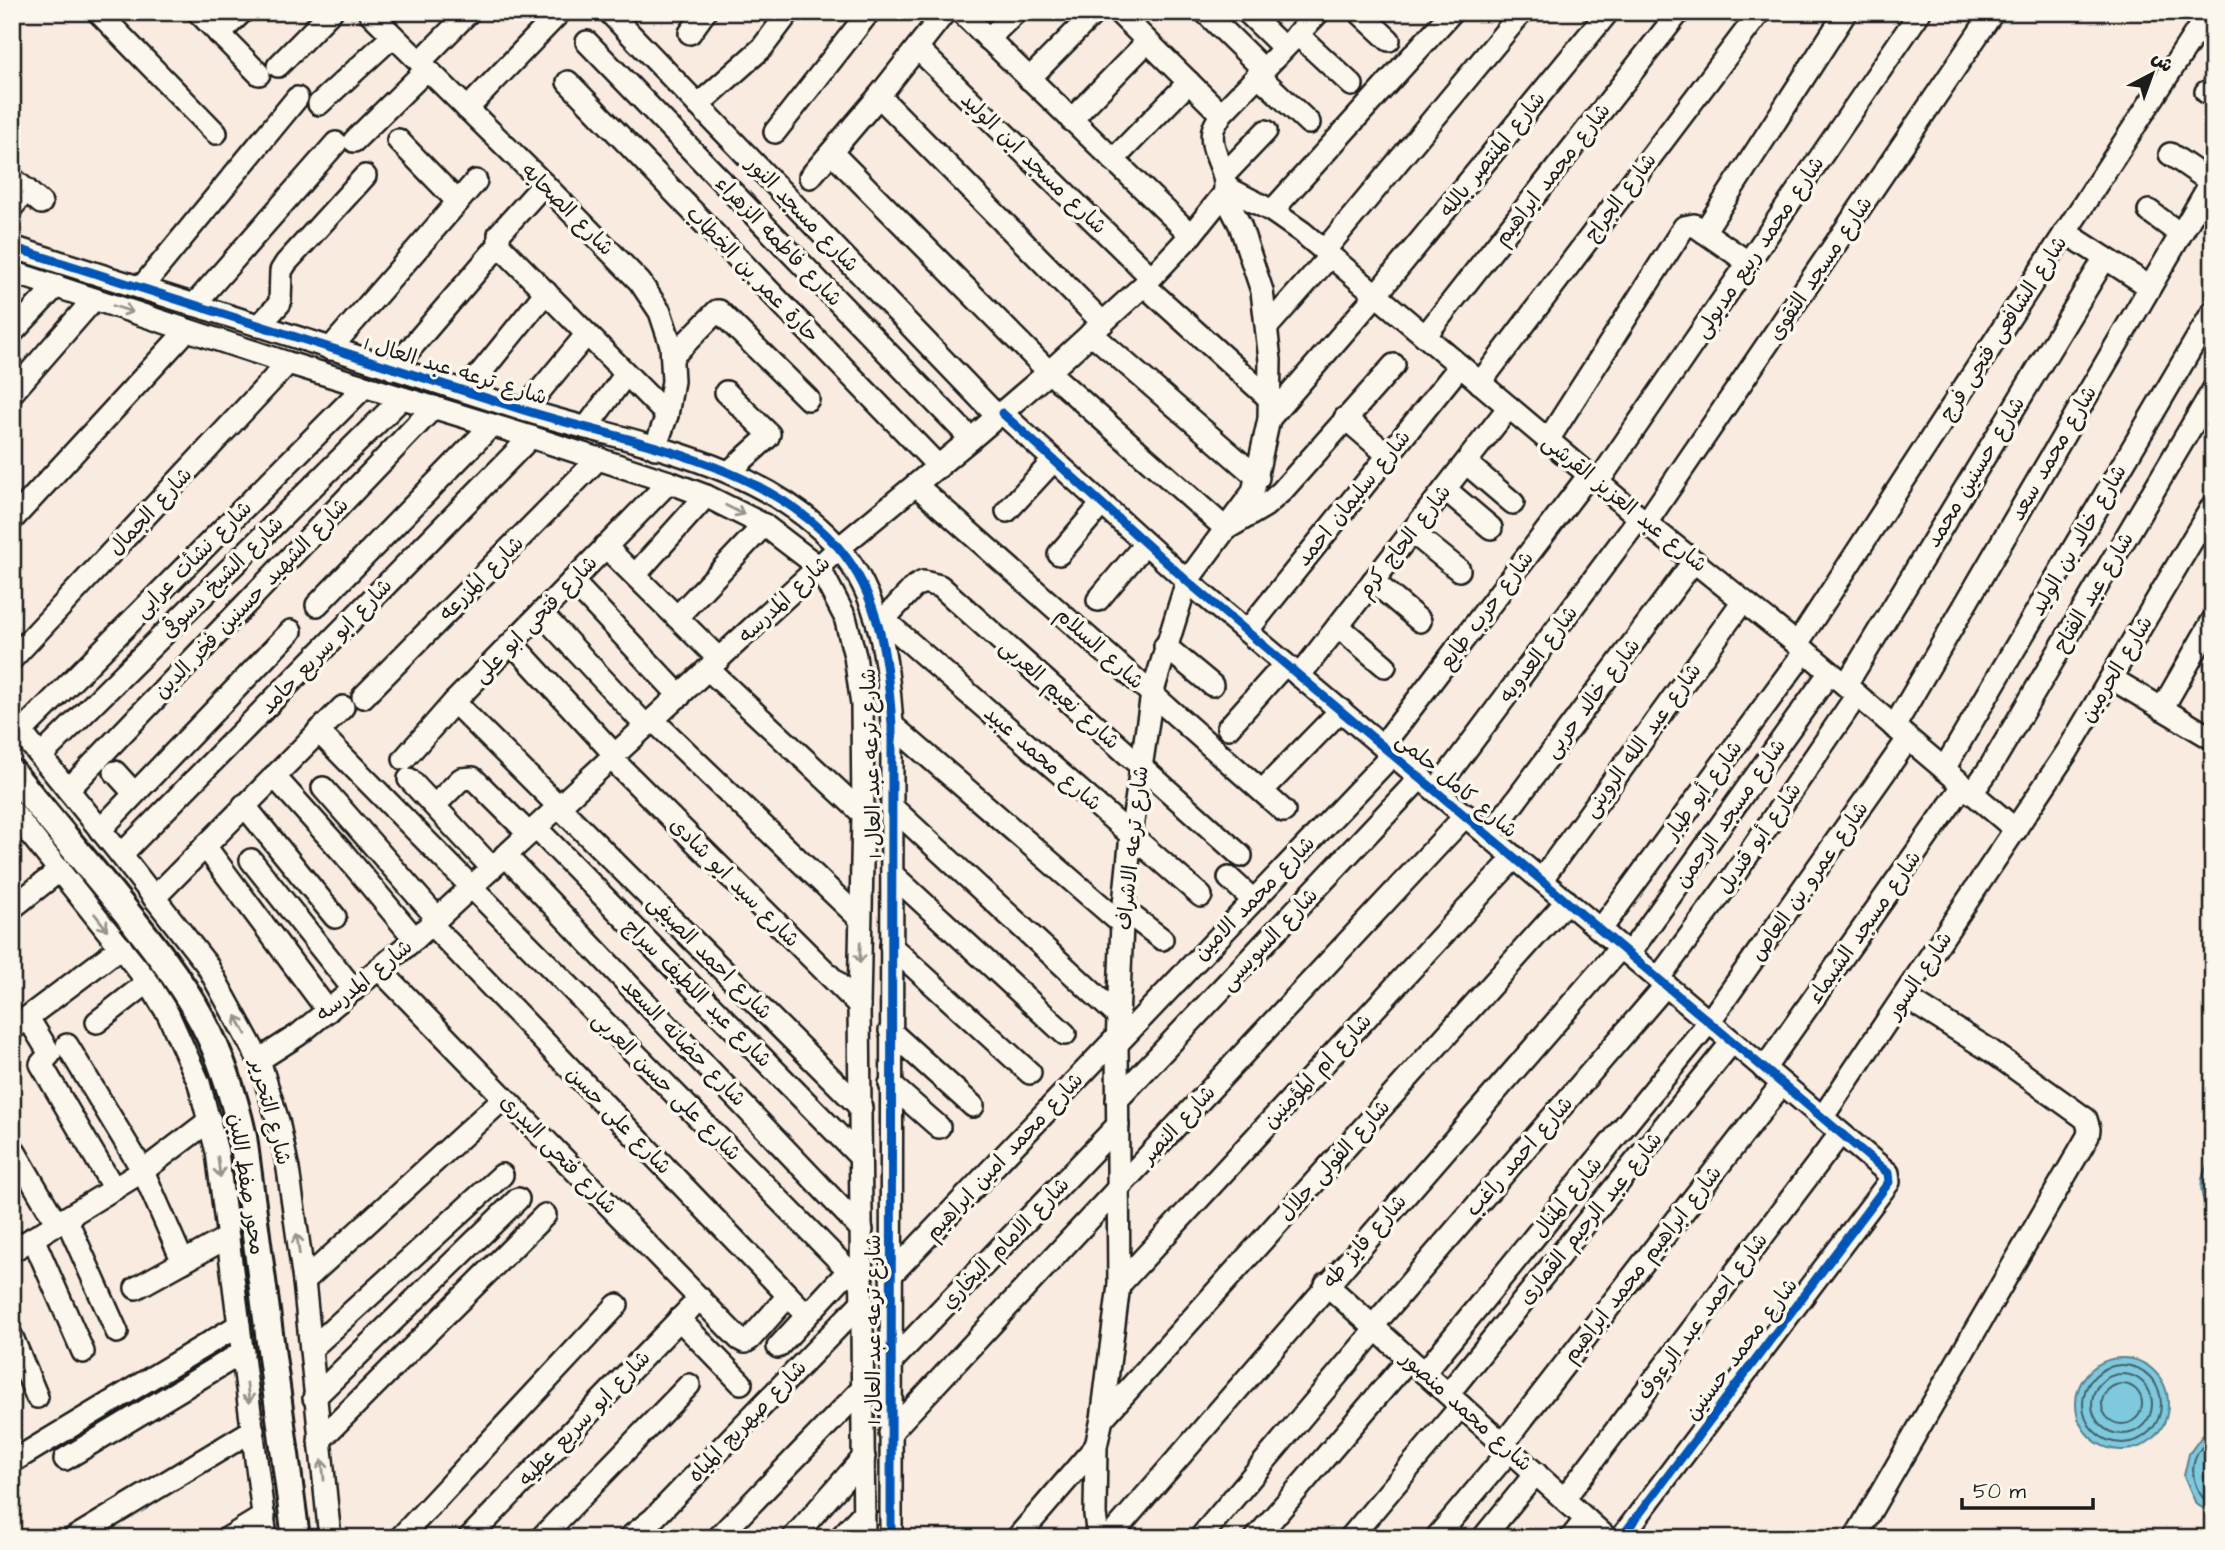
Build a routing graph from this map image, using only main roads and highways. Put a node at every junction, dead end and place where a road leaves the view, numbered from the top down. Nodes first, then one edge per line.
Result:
1 (12, 773) edge
2 (13, 807) edge
3 (284, 1538) edge
4 (296, 1538) edge

1 - 4 main road, محور صفط اللبن
2 - 3 main road, محور صفط اللبن

